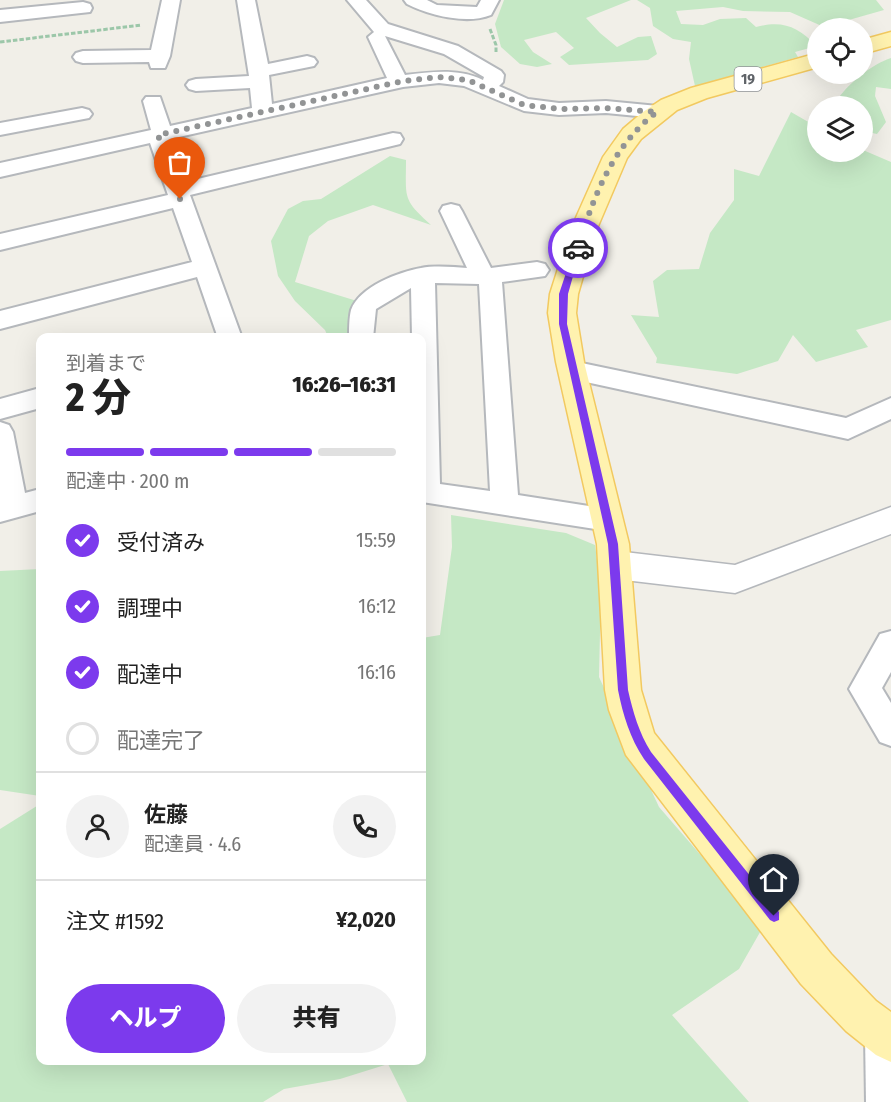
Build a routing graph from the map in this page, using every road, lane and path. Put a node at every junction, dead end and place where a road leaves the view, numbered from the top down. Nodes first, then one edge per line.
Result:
1 (171, 0) edge
2 (246, 0) edge
3 (356, 0) edge
4 (413, 0) edge
5 (485, 7) edge
6 (84, 8) dead end
7 (0, 16) edge
8 (167, 24) junction
9 (377, 38) dead end
10 (891, 39) edge
11 (0, 42) edge
12 (873, 44) edge
13 (83, 57) dead end
14 (307, 62) dead end
15 (807, 63) edge
16 (259, 76) junction
17 (399, 82) junction
18 (493, 83) junction
19 (196, 85) dead end
20 (153, 101) dead end
21 (263, 111) junction
22 (657, 112) junction
23 (81, 114) dead end
24 (0, 129) edge
25 (160, 135) junction
26 (393, 139) dead end
27 (0, 170) edge
28 (179, 195) junction
29 (452, 211) dead end
30 (0, 242) edge
31 (205, 267) junction
32 (537, 270) dead end
33 (423, 275) junction
34 (486, 276) junction
35 (0, 320) edge
36 (228, 333) edge
37 (362, 333) edge
38 (423, 333) edge
39 (572, 370) junction
40 (36, 399) edge
41 (891, 408) edge
42 (0, 409) edge
43 (0, 432) edge
44 (426, 492) edge
45 (36, 501) edge
46 (505, 504) junction
47 (7, 509) edge
48 (608, 520) junction
49 (891, 520) edge
50 (615, 565) junction
51 (891, 644) edge
52 (891, 730) edge
53 (887, 1037) edge
54 (885, 1102) edge

1 - 8 street
2 - 16 street
3 - 18 street
4 - 5 street
5 - 18 path
6 - 7 street
8 - 11 path
8 - 13 street
9 - 17 street
10 - 12 main road
14 - 16 street
15 - 22 main road, 19
16 - 19 street
16 - 21 street
17 - 18 street
17 - 21 street
18 - 22 street
20 - 25 street
21 - 25 street
22 - 39 main road, 19
23 - 24 street
25 - 27 street
25 - 28 street
26 - 28 street
28 - 30 street
28 - 31 street
29 - 34 street
31 - 35 street
31 - 36 street
32 - 34 street
33 - 34 street
33 - 37 street
33 - 38 street
34 - 46 street
39 - 41 street
39 - 48 main road, 19
40 - 42 street
43 - 47 street
44 - 46 street
45 - 47 street
46 - 48 street
48 - 50 main road, 19
49 - 50 street
50 - 53 main road, 19
51 - 52 street
53 - 54 street

